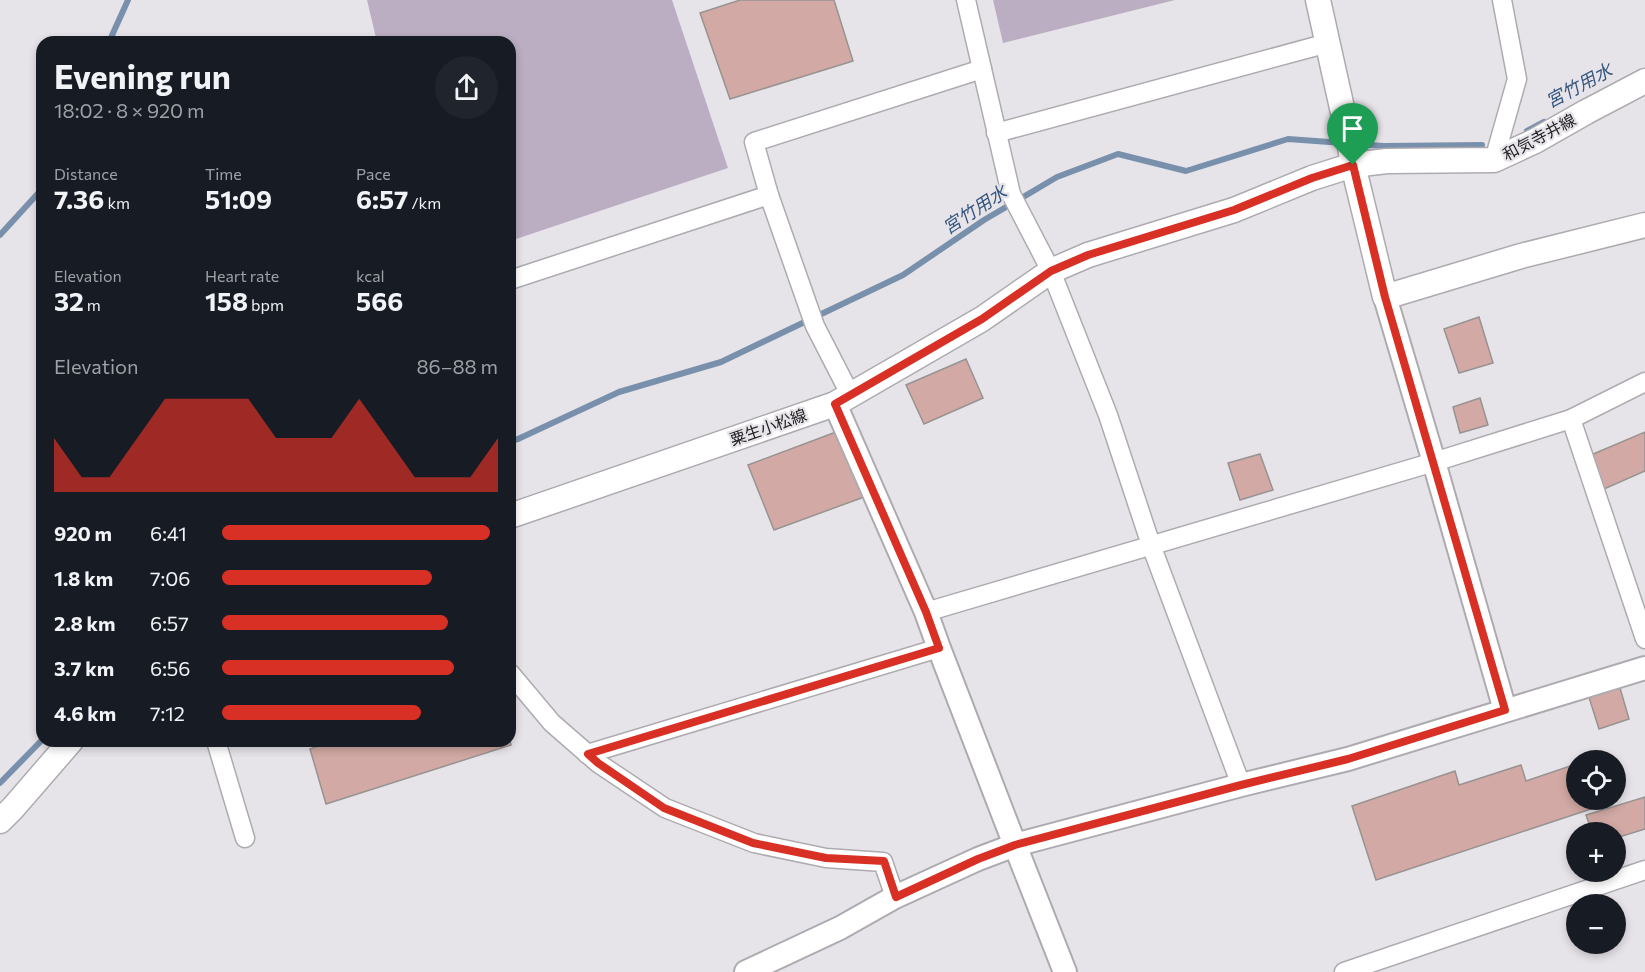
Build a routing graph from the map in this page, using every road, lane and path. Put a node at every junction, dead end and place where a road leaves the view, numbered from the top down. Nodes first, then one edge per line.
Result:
1 (966, 0) edge
2 (1318, 0) edge
3 (1502, 0) edge
4 (1328, 44) junction
5 (982, 69) junction
6 (1645, 81) edge
7 (996, 133) junction
8 (1350, 151) junction
9 (1494, 160) junction
10 (769, 195) junction
11 (1645, 225) edge
12 (1051, 271) junction
13 (516, 278) edge
14 (1385, 297) junction
15 (1645, 382) edge
16 (843, 400) junction
17 (1571, 419) junction
18 (1434, 462) junction
19 (516, 514) edge
20 (1151, 545) junction
21 (926, 612) junction
22 (1645, 639) edge
23 (939, 648) junction
24 (1645, 668) edge
25 (516, 680) edge
26 (1505, 710) junction
27 (66, 747) edge
28 (218, 747) edge
29 (588, 754) junction
30 (1241, 785) junction
31 (0, 821) edge
32 (245, 838) dead end
33 (1015, 845) junction
34 (1645, 870) edge
35 (896, 897) junction
36 (746, 972) edge
37 (1065, 972) edge
38 (1344, 972) edge

1 - 5 street
2 - 4 main road
3 - 9 street
4 - 7 street
4 - 8 main road
5 - 7 street
5 - 10 street
6 - 9 main road, 和気寺井線
7 - 12 street
8 - 9 main road, 和気寺井線
8 - 12 main road, 粟生小松線
8 - 14 main road
10 - 13 street
10 - 16 street
11 - 14 main road
12 - 16 main road, 粟生小松線
12 - 20 street
14 - 18 street
15 - 17 street
16 - 19 main road, 粟生小松線
16 - 21 street
17 - 18 street
17 - 22 street
18 - 20 street
18 - 26 street
20 - 21 street
20 - 30 street
21 - 23 street
23 - 29 street
23 - 33 street
24 - 26 street
25 - 29 street
26 - 30 street
27 - 31 main road
28 - 32 street
29 - 35 street
30 - 33 street
33 - 35 street
33 - 37 street
34 - 38 street
35 - 36 street

